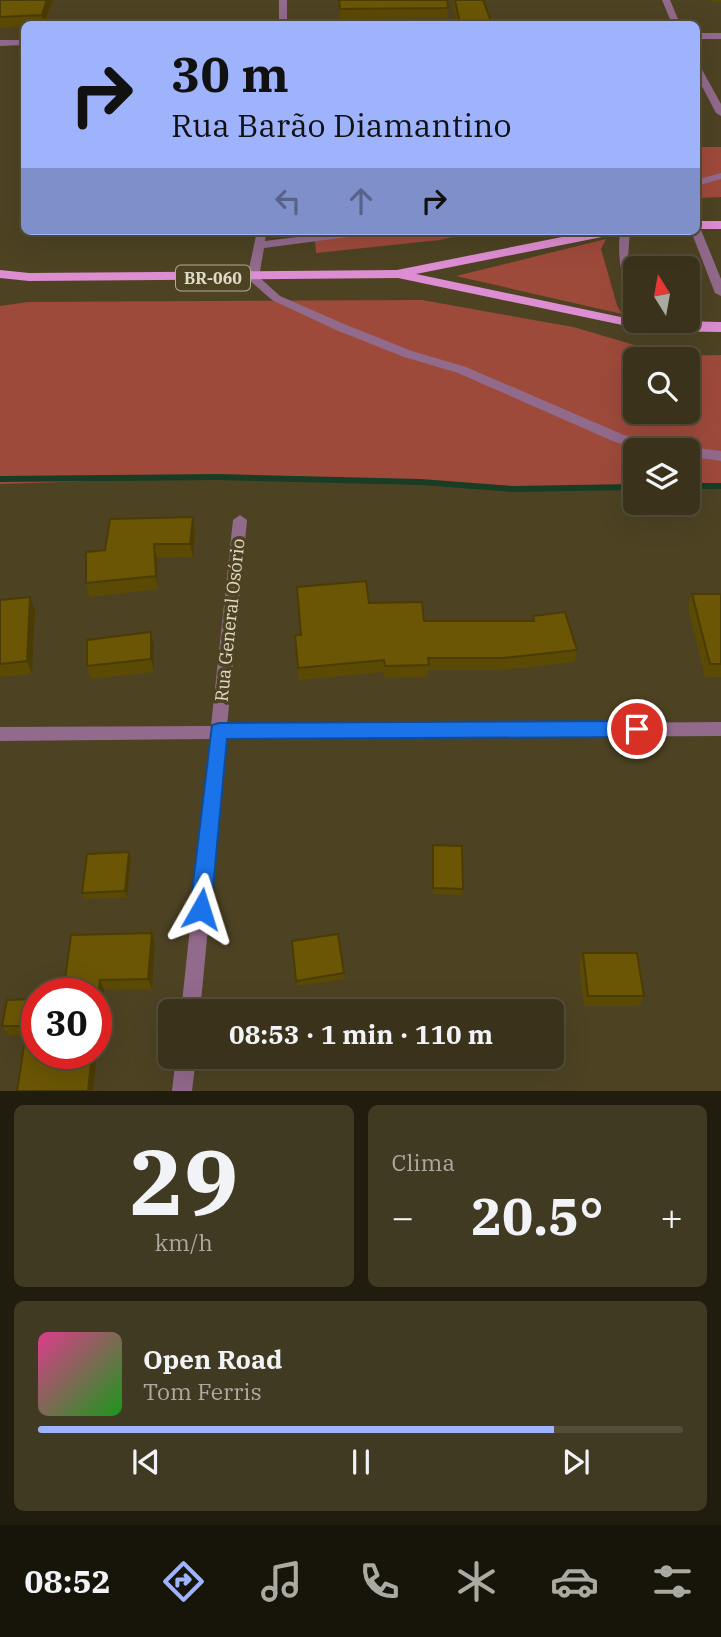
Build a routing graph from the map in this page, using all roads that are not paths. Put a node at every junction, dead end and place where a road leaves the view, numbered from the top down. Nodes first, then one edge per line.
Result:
1 (284, 0) edge
2 (666, 0) edge
3 (283, 21) edge
4 (675, 21) edge
5 (700, 36) edge
6 (721, 36) edge
7 (0, 43) edge
8 (21, 43) edge
9 (700, 74) edge
10 (721, 113) edge
11 (721, 176) edge
12 (700, 182) edge
13 (721, 225) edge
14 (700, 228) edge
15 (261, 235) edge
16 (341, 235) edge
17 (592, 235) edge
18 (625, 235) edge
19 (699, 235) edge
20 (260, 246) junction
21 (623, 256) edge
22 (0, 274) edge
23 (397, 274) junction
24 (29, 277) junction
25 (253, 278) junction
26 (0, 283) edge
27 (721, 293) edge
28 (623, 318) edge
29 (700, 326) edge
30 (721, 327) edge
31 (623, 440) edge
32 (700, 453) edge
33 (721, 456) edge
34 (240, 520) dead end
35 (721, 729) edge
36 (219, 731) junction
37 (0, 734) edge
38 (191, 999) edge
39 (185, 1069) edge
40 (182, 1091) edge

1 - 3 street
2 - 4 street
5 - 6 street
7 - 8 street
9 - 10 street
11 - 12 street
13 - 14 main road
15 - 20 street
16 - 20 street
17 - 23 main road, BR-060
18 - 21 street
19 - 27 street
20 - 25 street
22 - 24 main road, BR-060
23 - 25 main road, BR-060
23 - 28 main road, BR-060
24 - 25 main road, BR-060
24 - 26 main road, BR-060
25 - 31 street
29 - 30 main road, BR-060
32 - 33 street
34 - 36 street, Rua General Osório
35 - 36 street
36 - 37 street
36 - 38 street, Rua General Osório
39 - 40 street

